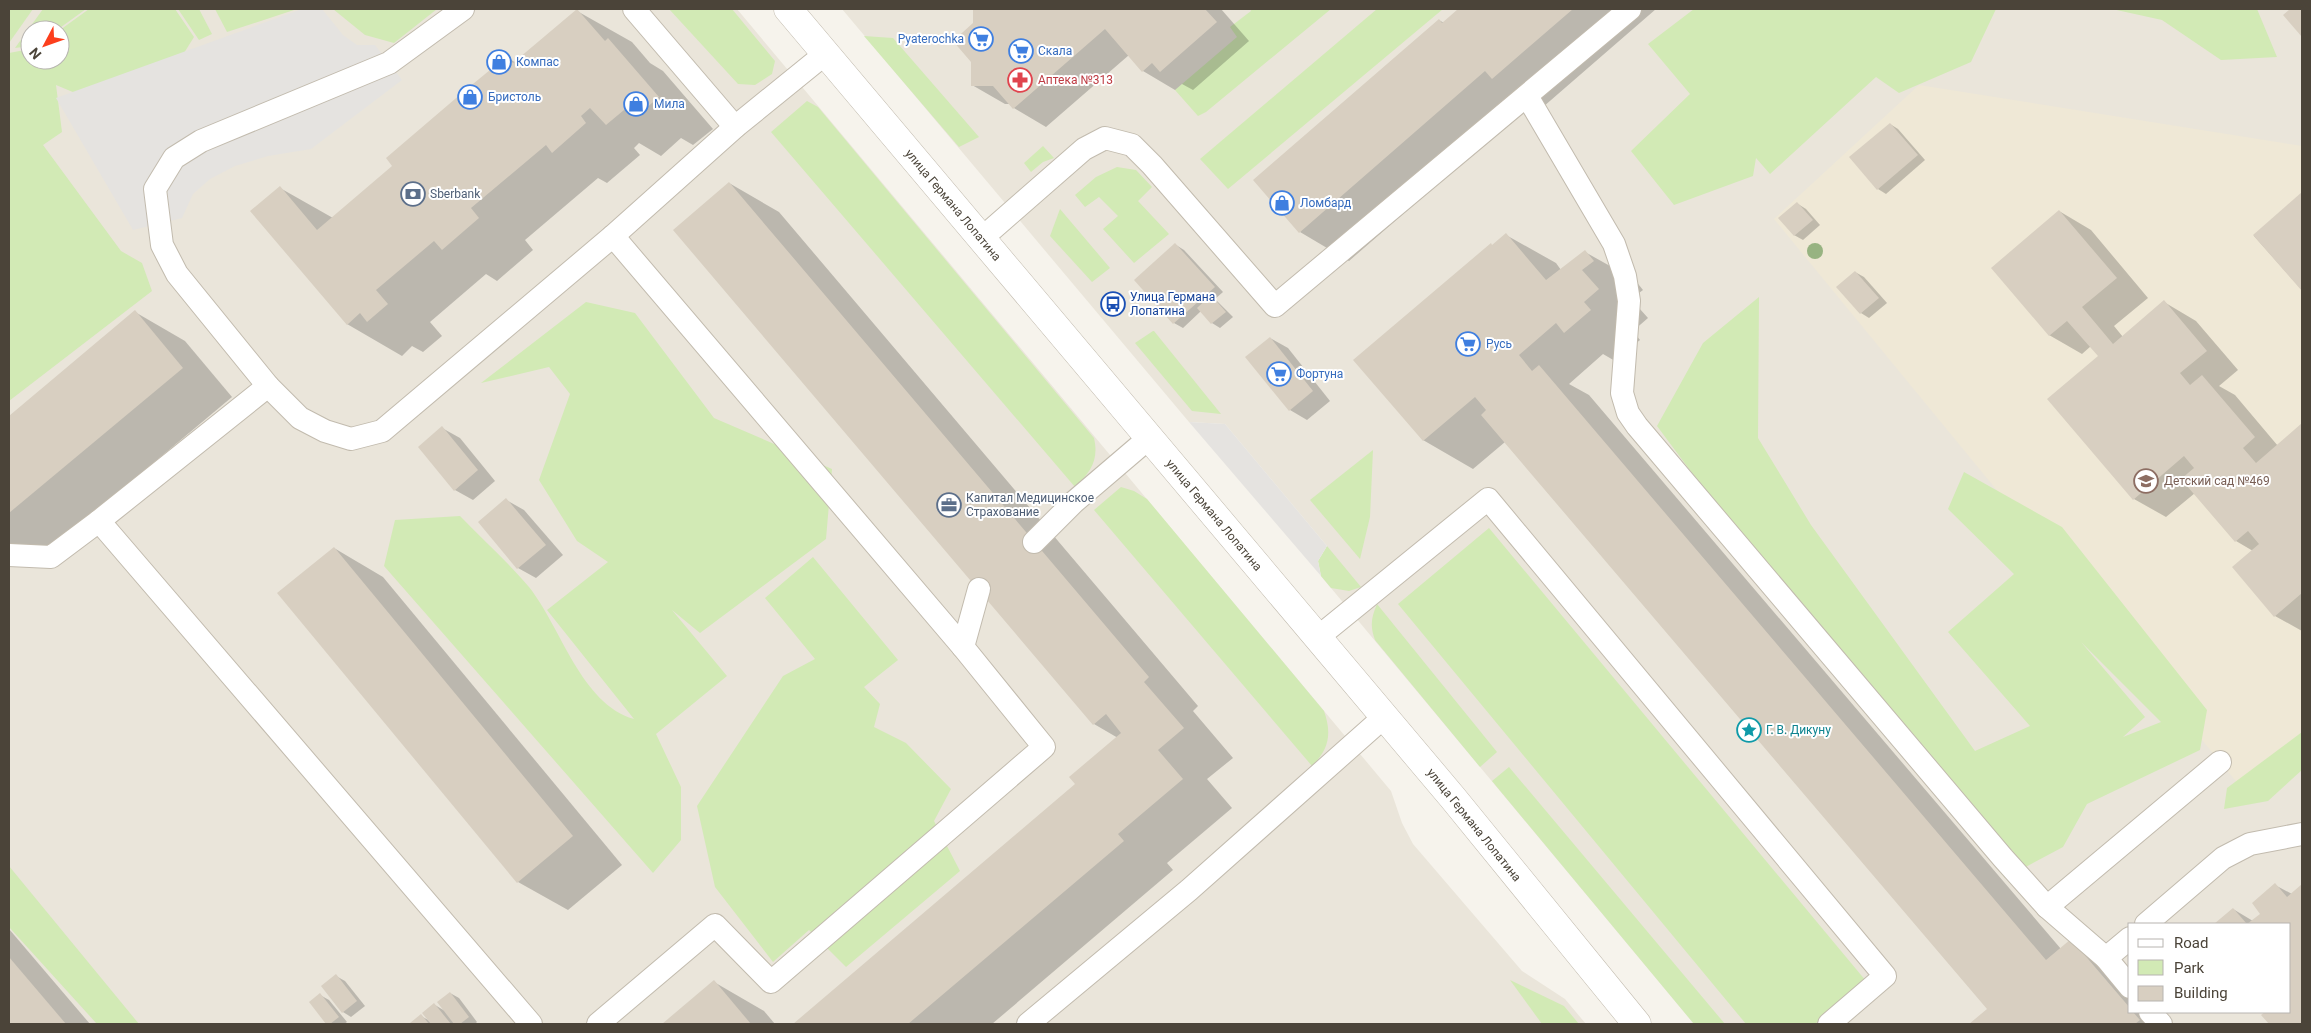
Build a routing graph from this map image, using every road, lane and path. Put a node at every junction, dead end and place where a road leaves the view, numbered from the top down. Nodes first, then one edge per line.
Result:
1 (463, 9) edge
2 (634, 9) edge
3 (788, 9) edge
4 (1630, 9) edge
5 (825, 54) junction
6 (1527, 96) junction
7 (735, 127) junction
8 (613, 236) junction
9 (981, 238) junction
10 (268, 386) junction
11 (1149, 438) junction
12 (99, 521) junction
13 (1034, 542) dead end
14 (9, 555) edge
15 (979, 589) dead end
16 (1317, 638) junction
17 (963, 648) junction
18 (1384, 717) junction
19 (2220, 762) dead end
20 (2302, 834) edge
21 (2047, 907) junction
22 (2147, 923) edge
23 (2128, 940) edge
24 (2106, 958) junction
25 (2128, 985) edge
26 (2151, 1013) edge
27 (531, 1024) edge
28 (598, 1024) edge
29 (1028, 1024) edge
30 (1637, 1024) edge
31 (1829, 1024) edge
32 (2161, 1024) edge

1 - 10 lane
2 - 7 lane
3 - 5 street, улица Германа Лопатина
4 - 6 lane
5 - 7 lane
5 - 9 street, улица Германа Лопатина
6 - 9 lane
6 - 21 lane
7 - 8 lane
8 - 10 lane
8 - 17 lane
9 - 11 street, улица Германа Лопатина
10 - 12 lane
11 - 13 lane
11 - 16 street, улица Германа Лопатина
12 - 14 lane
12 - 27 lane
15 - 17 lane
16 - 18 street, улица Германа Лопатина
16 - 31 lane
17 - 28 lane
18 - 29 lane
18 - 30 street, улица Германа Лопатина
19 - 21 lane
20 - 22 lane
21 - 24 lane
23 - 24 lane
24 - 25 lane
26 - 32 lane

